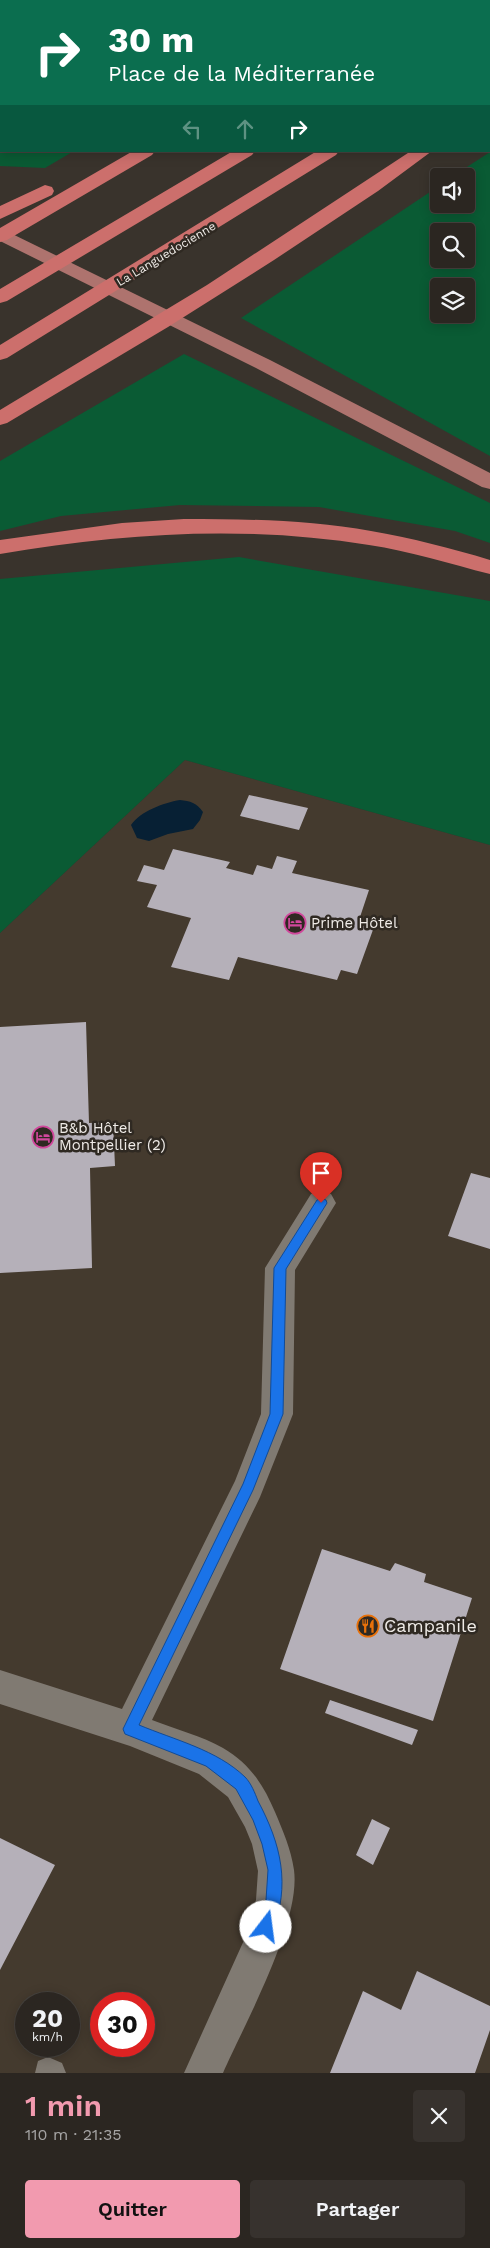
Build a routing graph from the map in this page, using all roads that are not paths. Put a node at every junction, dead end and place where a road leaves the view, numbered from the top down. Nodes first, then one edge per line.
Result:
1 (126, 152) edge
2 (144, 152) edge
3 (244, 152) edge
4 (328, 152) edge
5 (421, 152) edge
6 (0, 213) edge
7 (0, 221) edge
8 (0, 235) edge
9 (0, 297) edge
10 (0, 354) edge
11 (268, 360) junction
12 (0, 419) edge
13 (490, 465) edge
14 (490, 482) edge
15 (0, 547) edge
16 (490, 567) edge
17 (321, 1203) dead end
18 (0, 1687) edge
19 (130, 1729) junction
20 (203, 2073) edge

1 - 6 highway
2 - 8 highway
3 - 9 highway
4 - 10 highway, La Languedocienne
5 - 12 highway
7 - 11 main road
8 - 11 main road
11 - 13 main road
11 - 14 main road
15 - 16 highway
17 - 19 street
18 - 19 street
19 - 20 street

